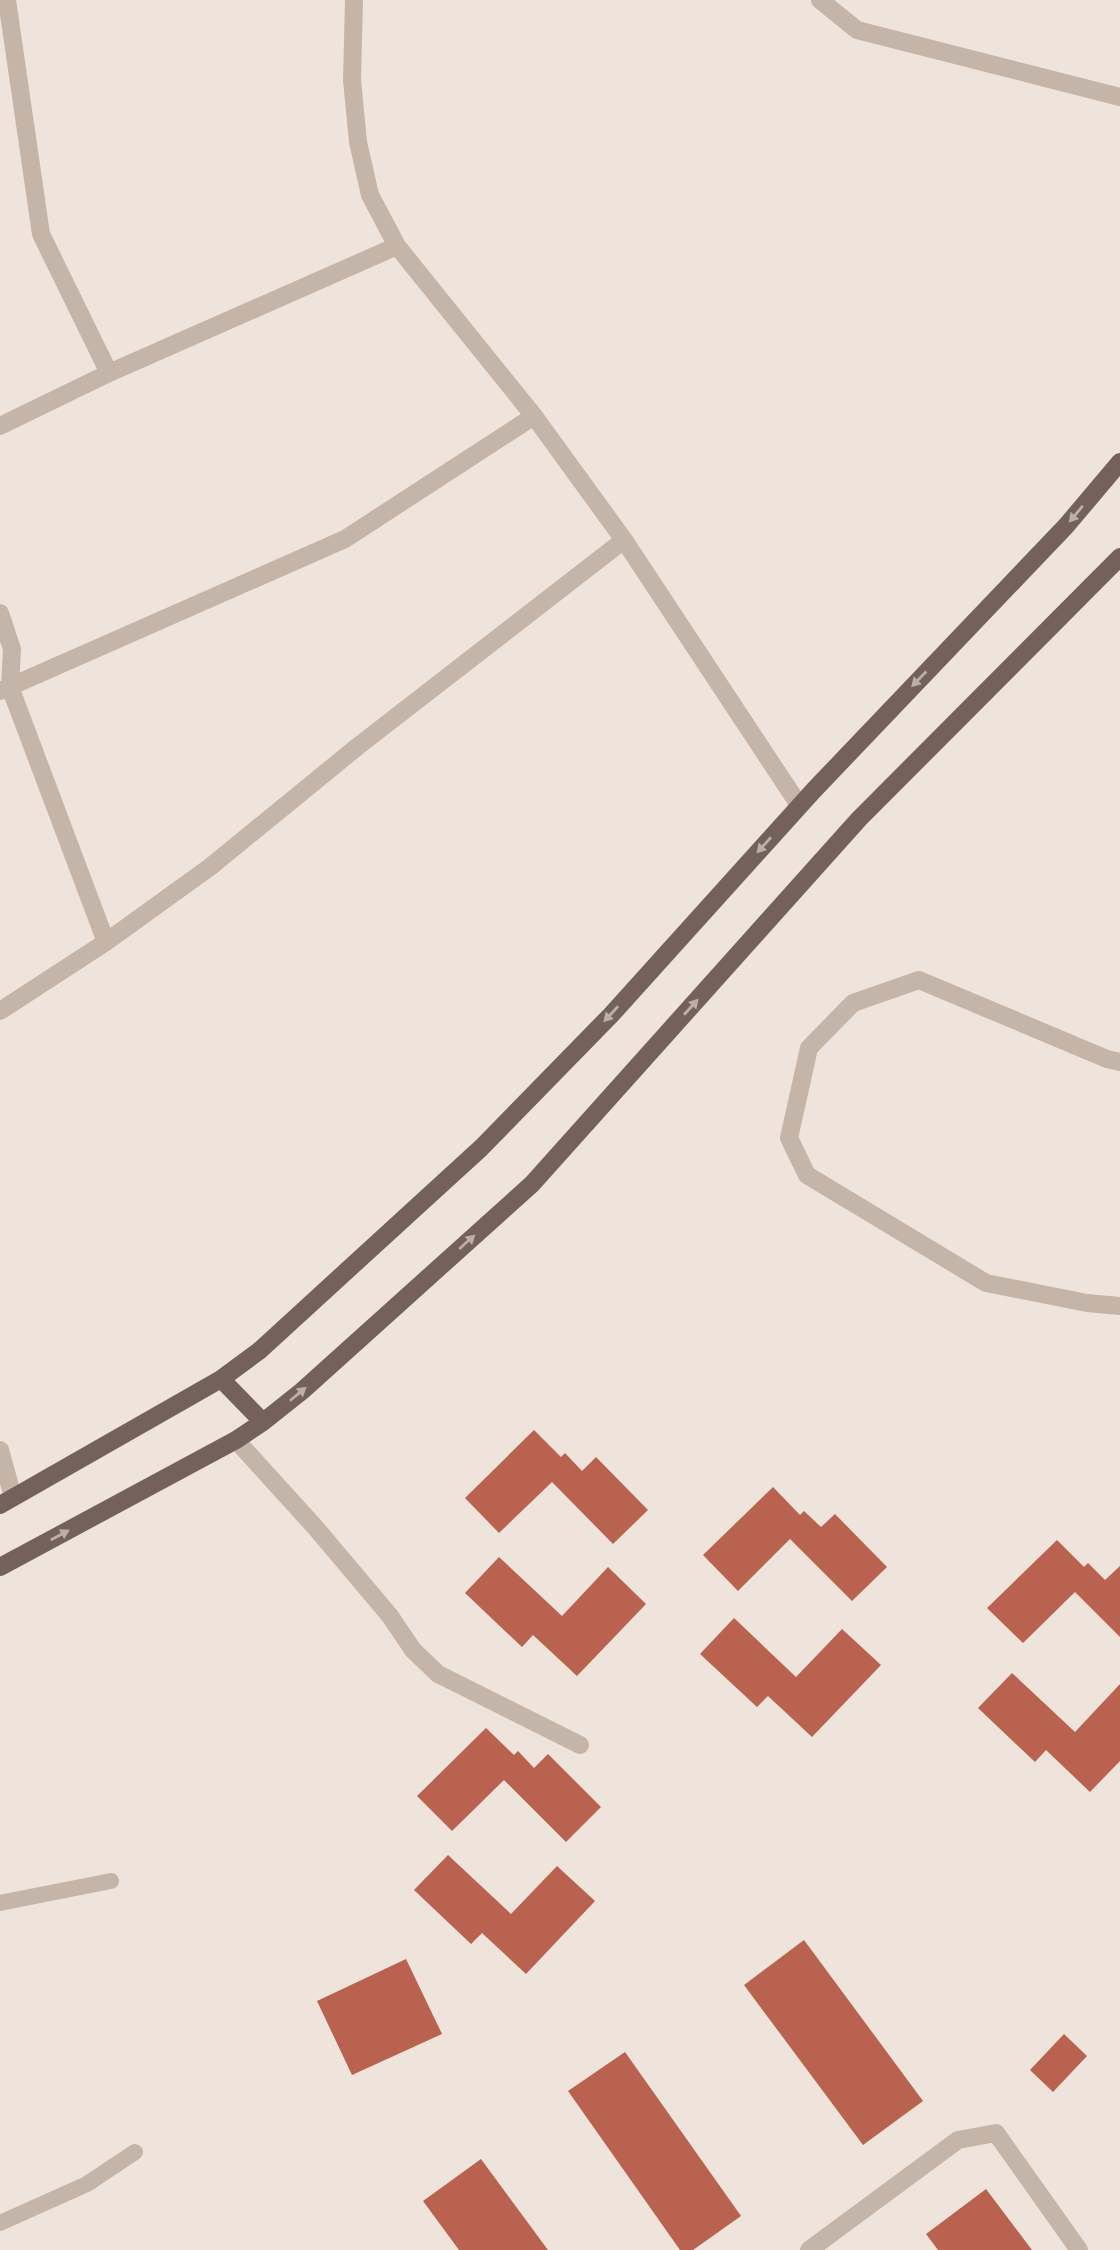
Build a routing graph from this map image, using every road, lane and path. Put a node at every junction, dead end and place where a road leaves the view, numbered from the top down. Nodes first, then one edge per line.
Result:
1 (7, 0) edge
2 (354, 0) edge
3 (820, 0) edge
4 (1120, 97) edge
5 (397, 246) junction
6 (109, 373) junction
7 (534, 416) junction
8 (0, 426) edge
9 (1120, 462) edge
10 (624, 540) junction
11 (1120, 556) edge
12 (0, 613) edge
13 (5, 689) edge
14 (799, 805) junction
15 (106, 942) junction
16 (0, 1012) edge
17 (1120, 1062) edge
18 (1120, 1306) edge
19 (221, 1379) junction
20 (263, 1422) junction
21 (236, 1440) junction
22 (0, 1450) edge
23 (7, 1501) edge
24 (0, 1567) edge
25 (580, 1745) dead end
26 (111, 1881) dead end
27 (0, 1903) edge
28 (135, 2152) dead end
29 (0, 2223) edge
30 (813, 2249) edge
31 (1079, 2250) edge

1 - 6 street
2 - 5 street
3 - 4 street
5 - 6 street
5 - 7 street
6 - 8 street
7 - 10 street
7 - 13 street
9 -> 14 main road
10 - 14 street
10 - 15 street
20 -> 11 main road
12 - 13 street
13 - 15 street
14 -> 19 main road
15 - 16 street
17 - 18 street
19 - 20 main road
19 - 23 main road
20 - 21 main road
24 -> 21 main road
21 - 25 street
22 - 23 street
26 - 27 lane
28 - 29 lane
30 - 31 street

